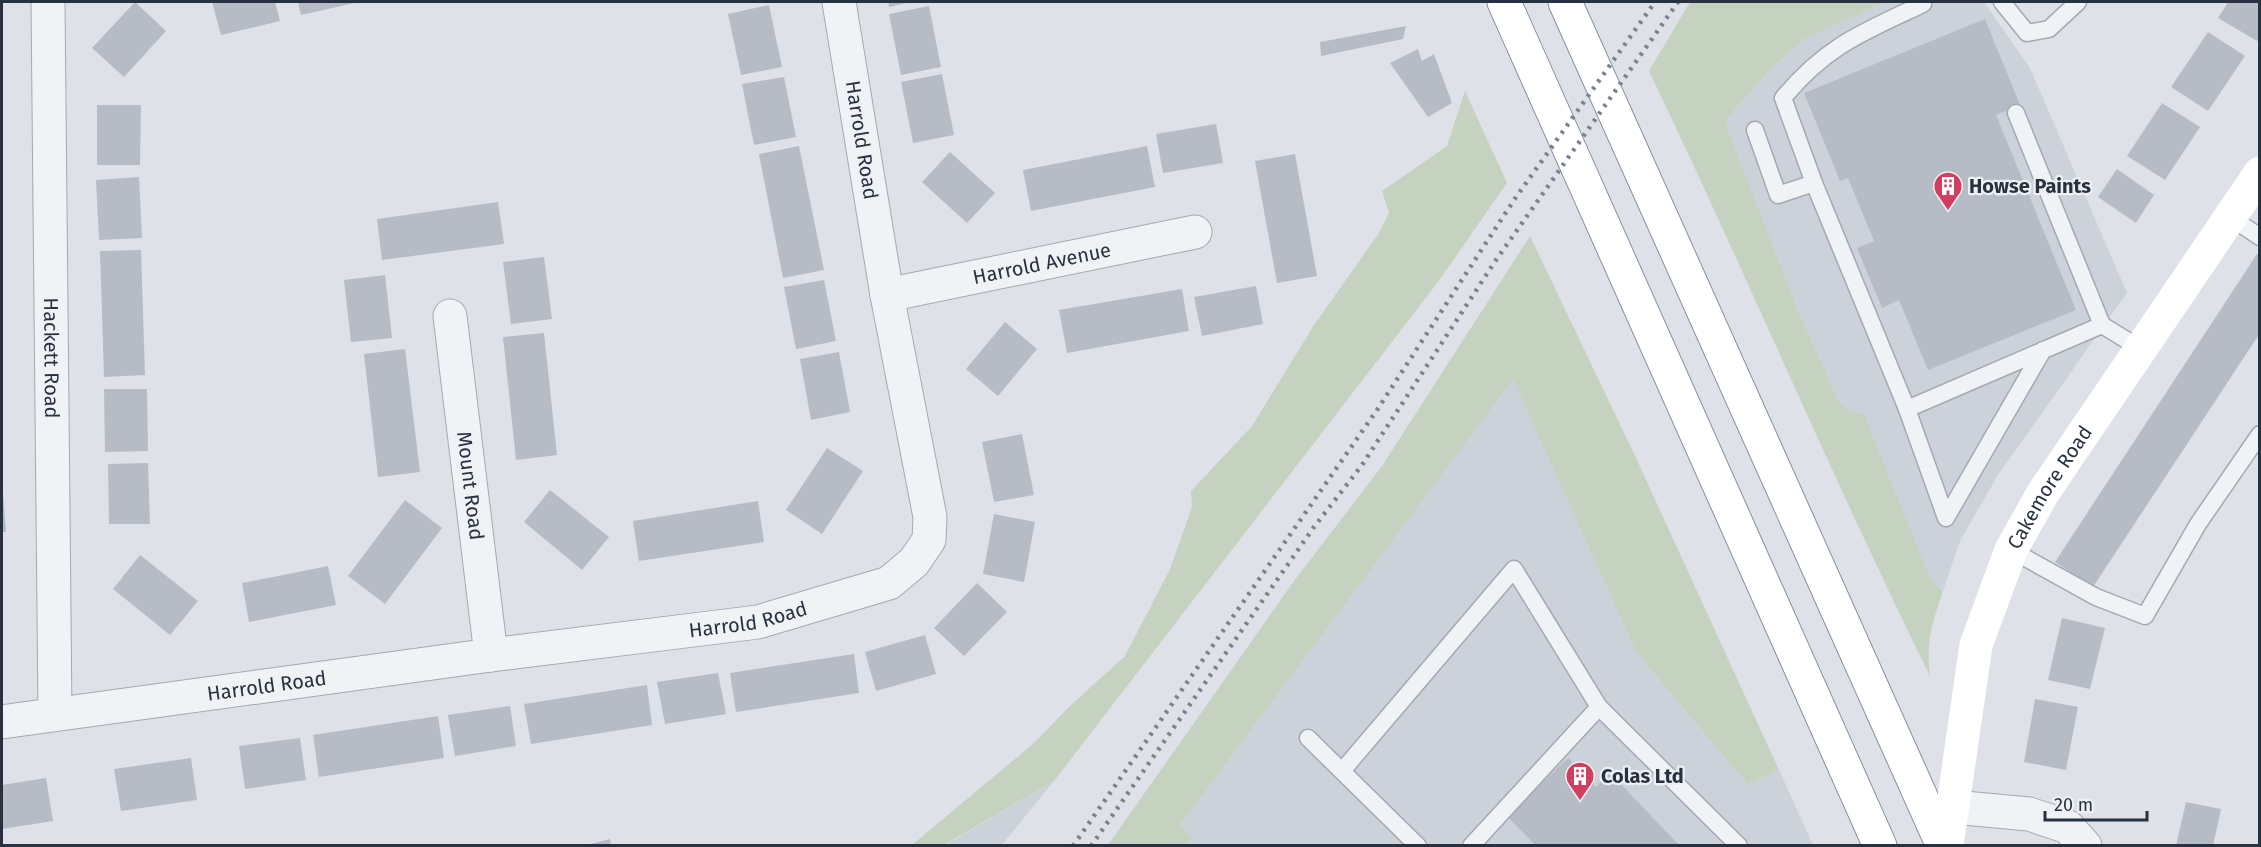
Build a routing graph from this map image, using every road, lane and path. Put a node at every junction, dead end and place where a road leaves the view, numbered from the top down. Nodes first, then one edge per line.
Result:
1 (48, 2) edge
2 (838, 2) edge
3 (1504, 2) edge
4 (1564, 2) edge
5 (1922, 2) edge
6 (2002, 2) edge
7 (2078, 2) edge
8 (2016, 113) dead end
9 (1755, 130) dead end
10 (2259, 173) edge
11 (1814, 183) junction
12 (2230, 217) junction
13 (1195, 232) dead end
14 (2259, 237) edge
15 (887, 295) junction
16 (450, 316) dead end
17 (2102, 325) junction
18 (2141, 349) junction
19 (2043, 350) junction
20 (1907, 409) junction
21 (2259, 434) edge
22 (2011, 550) junction
23 (491, 655) junction
24 (1599, 707) junction
25 (56, 714) junction
26 (2, 722) edge
27 (1308, 738) dead end
28 (1342, 771) junction
29 (1953, 807) junction
30 (1418, 846) edge
31 (1471, 846) edge
32 (1739, 846) edge
33 (1880, 846) edge
34 (1943, 846) edge
35 (1947, 846) edge
36 (2085, 846) edge

1 - 25 street, Hackett Road
2 - 15 street, Harrold Road
3 - 33 main road
4 - 34 main road
5 - 11 lane
6 - 7 lane
8 - 17 lane
9 - 11 lane
10 - 12 main road, Cakemore Road
11 - 20 lane
12 - 14 lane
12 - 18 main road, Cakemore Road
13 - 15 street, Harrold Avenue
15 - 23 street, Harrold Road
16 - 23 street, Mount Road
17 - 18 lane
17 - 19 lane
18 - 22 main road, Cakemore Road
19 - 20 lane
19 - 20 lane
21 - 22 lane
22 - 29 main road, Cakemore Road
23 - 25 street, Harrold Road
24 - 28 lane
24 - 31 lane
24 - 32 lane
25 - 26 street, Harrold Road
27 - 28 lane
28 - 30 lane
29 - 35 main road, Cakemore Road
29 - 36 street

